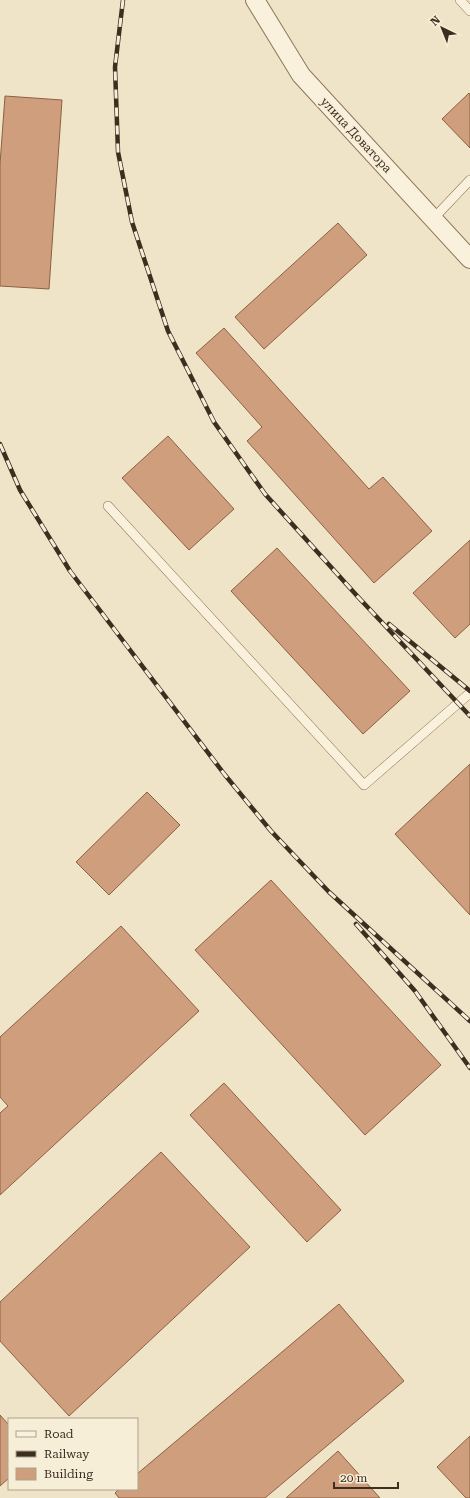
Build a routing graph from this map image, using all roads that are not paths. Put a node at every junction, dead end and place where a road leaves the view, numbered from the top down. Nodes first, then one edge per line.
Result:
1 (255, 0) edge
2 (460, 0) edge
3 (470, 11) edge
4 (470, 180) edge
5 (433, 219) junction
6 (470, 259) edge
7 (108, 506) dead end
8 (470, 693) edge

1 - 5 street, улица Доватора
2 - 3 lane
4 - 5 lane
5 - 6 street, улица Доватора
7 - 8 lane

